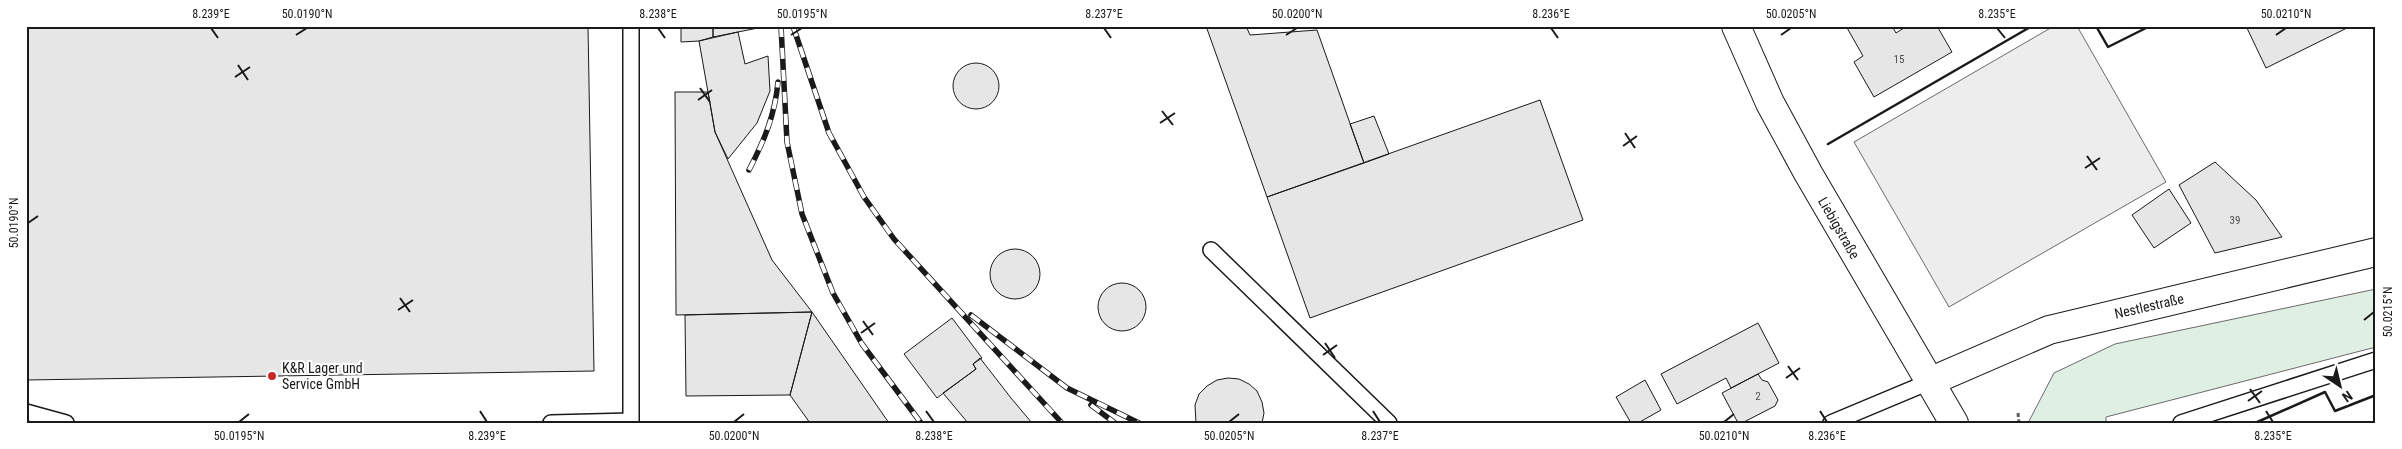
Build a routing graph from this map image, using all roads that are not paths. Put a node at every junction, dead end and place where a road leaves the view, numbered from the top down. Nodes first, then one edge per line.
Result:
1 (631, 26) edge
2 (1736, 26) edge
3 (1211, 250) dead end
4 (2376, 252) edge
5 (2376, 360) edge
6 (1930, 382) junction
7 (26, 412) edge
8 (66, 423) edge
9 (551, 423) edge
10 (1389, 423) edge
11 (1831, 423) edge
12 (1954, 423) edge
13 (2182, 423) edge

1 - 9 lane
2 - 6 street, Liebigstraße
3 - 10 lane
4 - 6 street, Nestlestraße
5 - 13 lane
6 - 11 lane
6 - 12 street, Liebigstraße
7 - 8 lane

